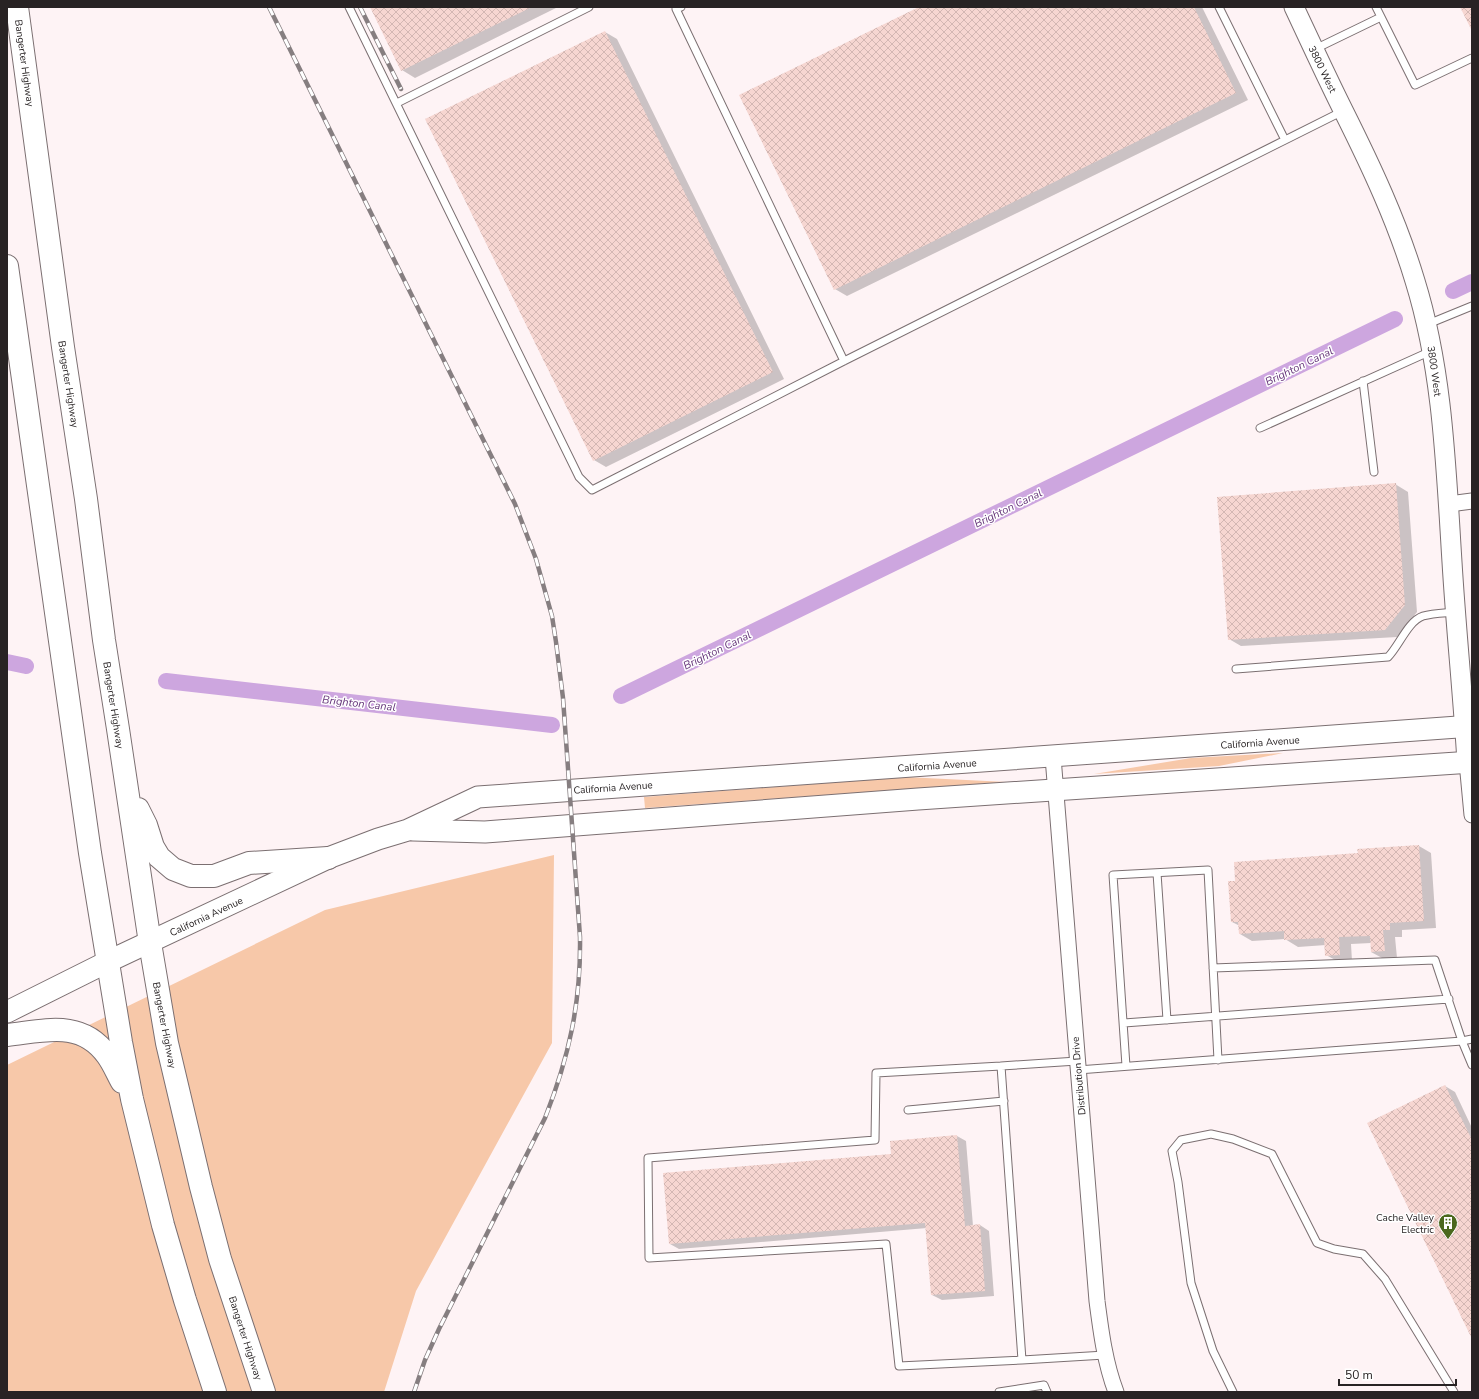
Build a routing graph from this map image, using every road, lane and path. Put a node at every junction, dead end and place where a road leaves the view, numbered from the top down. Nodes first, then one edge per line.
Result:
1 (17, 7) edge
2 (349, 7) edge
3 (589, 7) edge
4 (1220, 7) edge
5 (1294, 7) edge
6 (1376, 7) edge
7 (677, 8) edge
8 (1380, 17) junction
9 (1314, 50) junction
10 (1472, 58) edge
11 (397, 103) junction
12 (1344, 111) junction
13 (1284, 140) junction
14 (7, 266) edge
15 (1472, 306) edge
16 (1427, 325) junction
17 (1433, 350) junction
18 (844, 361) junction
19 (1364, 381) junction
20 (1260, 428) dead end
21 (1374, 472) dead end
22 (1472, 501) edge
23 (1449, 504) junction
24 (1456, 612) junction
25 (1236, 669) dead end
26 (1468, 727) edge
27 (1053, 757) junction
28 (1470, 762) edge
29 (126, 784) junction
30 (1056, 790) junction
31 (1472, 815) edge
32 (408, 830) junction
33 (328, 858) junction
34 (1157, 873) junction
35 (150, 943) junction
36 (107, 962) junction
37 (1213, 968) junction
38 (1449, 999) junction
39 (7, 1012) edge
40 (1215, 1017) junction
41 (1167, 1020) junction
42 (1124, 1023) junction
43 (7, 1035) edge
44 (1472, 1039) edge
45 (1462, 1041) junction
46 (1218, 1060) junction
47 (1077, 1065) junction
48 (1472, 1065) edge
49 (1001, 1066) junction
50 (1126, 1066) junction
51 (132, 1099) junction
52 (1004, 1101) junction
53 (908, 1110) dead end
54 (1105, 1355) junction
55 (1022, 1360) junction
56 (216, 1392) edge
57 (264, 1392) edge
58 (999, 1392) edge
59 (1047, 1392) edge
60 (1115, 1392) edge
61 (1233, 1392) edge
62 (1454, 1392) edge

1 - 29 highway, Bangerter Highway
2 - 11 lane
3 - 11 lane
4 - 13 lane
5 - 9 street, 3800 West
6 - 8 lane
7 - 18 lane
8 - 9 lane
8 - 10 lane
9 - 12 street, 3800 West
11 - 18 lane
12 - 13 lane
12 - 16 street, 3800 West
13 - 18 lane
14 - 36 highway
15 - 16 lane
16 - 17 street, 3800 West
17 - 19 lane
17 - 23 street, 3800 West
19 - 20 lane
19 - 21 lane
22 - 23 street
23 - 24 street, 3800 West
24 - 25 lane
24 - 26 street, 3800 West
26 - 27 main road, California Avenue
26 - 28 street, 3800 West
27 - 30 street, Distribution Drive
27 - 32 main road, California Avenue
28 - 30 main road, California Avenue
28 - 31 street
29 - 33 highway
29 - 35 highway, Bangerter Highway
30 - 32 main road, California Avenue
30 - 47 street, Distribution Drive
32 - 33 main road, California Avenue
33 - 35 main road, California Avenue
34 - 37 lane
34 - 41 lane
34 - 42 lane
35 - 36 main road, California Avenue
35 - 57 highway, Bangerter Highway
36 - 39 main road, California Avenue
36 - 51 highway
37 - 38 lane
37 - 40 lane
38 - 40 lane
38 - 45 lane
40 - 41 lane
40 - 46 lane
41 - 42 lane
42 - 50 lane
43 - 51 highway
44 - 45 lane
45 - 46 lane
45 - 48 lane
46 - 50 lane
47 - 49 lane
47 - 50 lane
47 - 54 street, Distribution Drive
49 - 52 lane
49 - 55 lane
51 - 56 highway
52 - 53 lane
52 - 55 lane
54 - 55 lane
54 - 60 street, Distribution Drive
58 - 59 lane
61 - 62 lane

